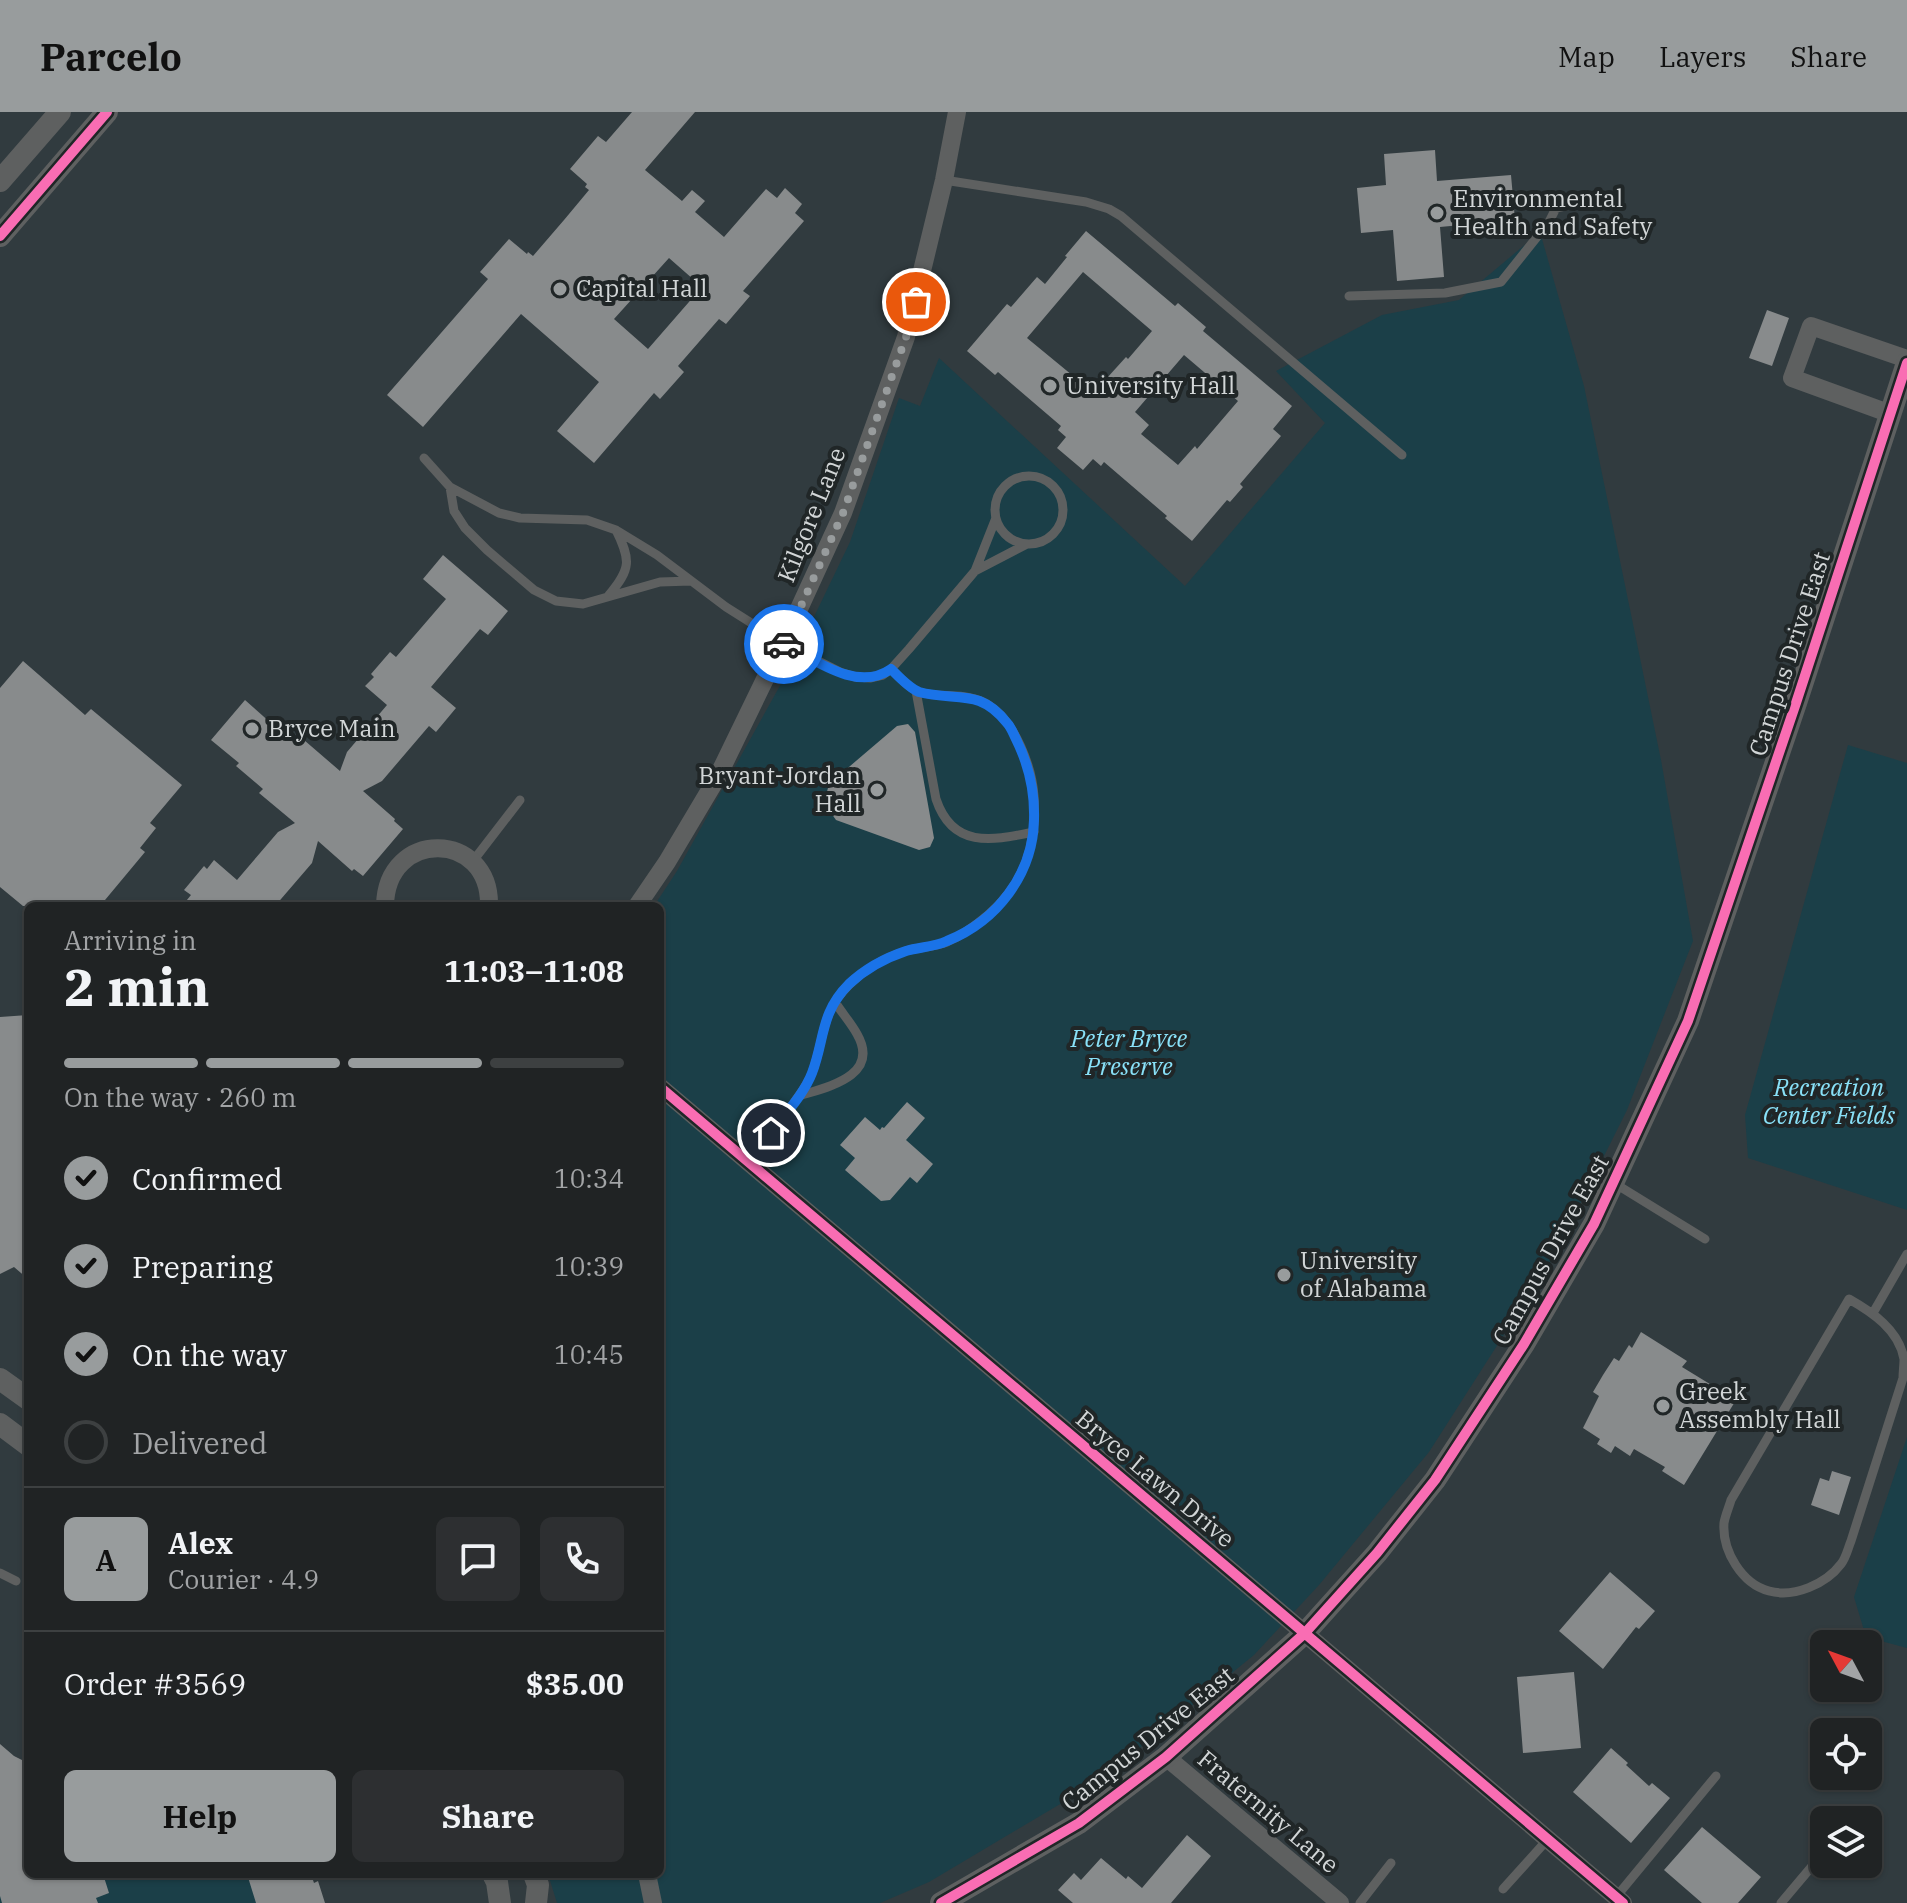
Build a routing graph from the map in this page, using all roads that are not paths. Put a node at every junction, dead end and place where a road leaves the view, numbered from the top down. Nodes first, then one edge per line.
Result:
1 (60, 112) edge
2 (107, 112) edge
3 (957, 112) edge
4 (944, 180) junction
5 (0, 181) edge
6 (1603, 198) dead end
7 (0, 236) edge
8 (1349, 296) dead end
9 (1907, 361) edge
10 (1891, 414) junction
11 (1402, 455) dead end
12 (424, 458) dead end
13 (450, 487) junction
14 (996, 518) junction
15 (616, 530) junction
16 (1027, 544) junction
17 (975, 571) junction
18 (691, 581) junction
19 (606, 597) junction
20 (783, 643) junction
21 (891, 669) junction
22 (916, 691) junction
23 (520, 800) dead end
24 (1034, 832) junction
25 (473, 861) junction
26 (385, 902) edge
27 (489, 902) edge
28 (640, 902) edge
29 (835, 1002) junction
30 (664, 1090) edge
31 (799, 1096) junction
32 (747, 1161) junction
33 (1614, 1183) junction
34 (1705, 1239) dead end
35 (1907, 1254) edge
36 (1873, 1313) junction
37 (0, 1379) edge
38 (24, 1396) edge
39 (0, 1424) edge
40 (24, 1442) edge
41 (0, 1573) edge
42 (16, 1581) dead end
43 (1305, 1633) junction
44 (1166, 1757) junction
45 (1716, 1776) dead end
46 (1548, 1839) junction
47 (1391, 1863) dead end
48 (1810, 1869) edge
49 (495, 1878) edge
50 (535, 1878) edge
51 (648, 1878) edge
52 (1503, 1889) dead end
53 (1620, 1900) edge
54 (944, 1902) edge
55 (500, 1903) edge
56 (536, 1903) edge
57 (653, 1903) edge
58 (1340, 1903) edge
59 (1360, 1903) edge
60 (1781, 1903) edge

1 - 5 street
2 - 7 street
3 - 4 street, Kilgore Lane
4 - 11 lane
4 - 20 street, Kilgore Lane
6 - 8 lane
9 - 10 street, Campus Drive East
9 - 10 street
10 - 33 street, Campus Drive East
12 - 13 lane
13 - 15 lane
13 - 19 lane
14 - 16 lane
14 - 16 lane
14 - 17 lane
15 - 18 lane
15 - 19 lane
16 - 17 lane
17 - 21 lane
18 - 19 lane
18 - 20 lane
20 - 21 lane
20 - 28 street, Kilgore Lane
21 - 22 lane
22 - 24 lane
22 - 24 lane
23 - 25 lane
24 - 29 lane
25 - 26 street
25 - 27 street
29 - 31 lane
29 - 31 lane
30 - 32 street, Bryce Lawn Drive
31 - 32 lane
32 - 43 street, Bryce Lawn Drive
33 - 34 lane
33 - 43 street, Campus Drive East
35 - 36 lane
36 - 36 lane
37 - 38 street
39 - 40 street
41 - 42 lane
43 - 44 street, Campus Drive East
43 - 46 street, Bryce Lawn Drive
44 - 54 street, Campus Drive East
44 - 58 street, Fraternity Lane
45 - 53 lane
46 - 52 lane
46 - 53 street, Bryce Lawn Drive
47 - 59 lane
48 - 60 lane
49 - 55 street
50 - 56 street
51 - 57 street

